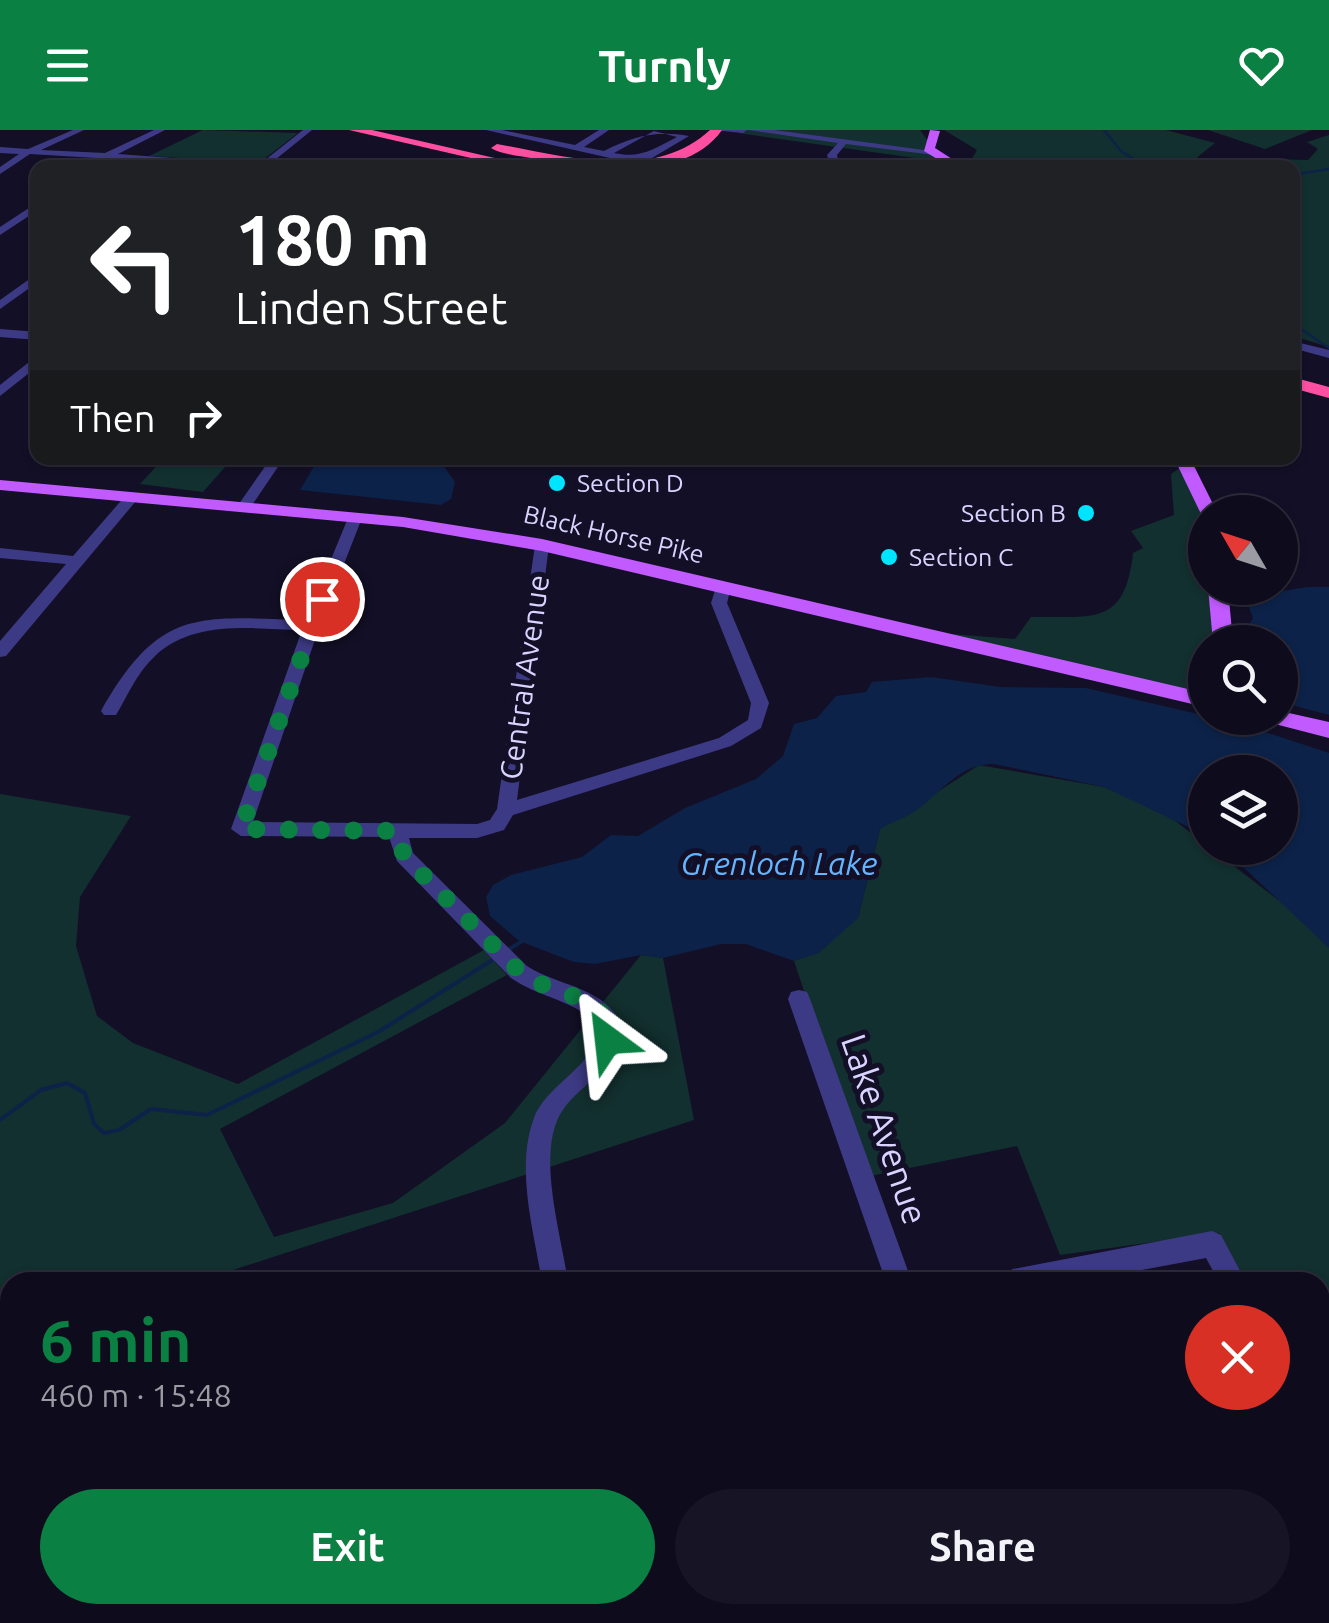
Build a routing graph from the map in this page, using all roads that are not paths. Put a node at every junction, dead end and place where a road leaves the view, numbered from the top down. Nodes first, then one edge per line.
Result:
1 (80, 130) edge
2 (161, 130) edge
3 (308, 130) edge
4 (355, 130) edge
5 (411, 130) edge
6 (490, 130) edge
7 (605, 130) edge
8 (654, 130) edge
9 (729, 131) edge
10 (756, 131) edge
11 (522, 133) edge
12 (950, 141) dead end
13 (934, 142) edge
14 (842, 144) junction
15 (497, 148) junction
16 (577, 148) junction
17 (0, 150) edge
18 (28, 152) junction
19 (606, 154) junction
20 (106, 156) junction
21 (101, 160) edge
22 (140, 160) edge
23 (269, 160) edge
24 (495, 160) edge
25 (549, 160) edge
26 (571, 160) edge
27 (665, 160) edge
28 (675, 160) edge
29 (834, 160) edge
30 (953, 160) edge
31 (964, 160) edge
32 (0, 170) edge
33 (30, 210) edge
34 (0, 217) edge
35 (19, 218) junction
36 (30, 219) edge
37 (0, 232) edge
38 (30, 282) edge
39 (0, 306) edge
40 (0, 332) edge
41 (30, 335) edge
42 (1300, 346) edge
43 (1329, 354) edge
44 (30, 366) edge
45 (1300, 367) edge
46 (1329, 376) edge
47 (1300, 384) edge
48 (0, 392) edge
49 (1329, 393) edge
50 (273, 465) edge
51 (1185, 465) edge
52 (0, 486) edge
53 (1200, 495) edge
54 (131, 498) junction
55 (242, 508) junction
56 (355, 518) junction
57 (542, 544) junction
58 (0, 553) edge
59 (77, 562) junction
60 (723, 587) junction
61 (312, 625) junction
62 (9, 631) edge
63 (0, 652) edge
64 (1188, 696) edge
65 (110, 711) dead end
66 (1298, 723) edge
67 (1329, 730) edge
68 (506, 810) junction
69 (397, 831) junction
70 (799, 1000) dead end
71 (554, 1272) edge
72 (895, 1272) edge
73 (1065, 1272) edge
74 (1227, 1272) edge

1 - 18 street
2 - 20 street
3 - 23 street
4 - 24 highway
5 - 15 highway
6 - 11 street
7 - 16 street
8 - 19 street
8 - 19 street
9 - 10 street
9 - 27 highway
9 - 28 highway
10 - 14 street
11 - 16 street
12 - 13 main road
13 - 14 street
13 - 30 main road
13 - 31 main road
14 - 29 street
15 - 25 highway
15 - 26 highway
16 - 19 street
17 - 18 street
18 - 20 street
18 - 32 street
20 - 21 street
20 - 22 street
33 - 35 street
34 - 35 street
35 - 36 street
35 - 37 street
38 - 39 street
40 - 41 street
42 - 43 street
44 - 48 street
45 - 46 highway
47 - 49 highway
50 - 55 street
51 - 53 main road
52 - 54 main road, Black Horse Pike
54 - 55 main road, Black Horse Pike
54 - 59 street
55 - 56 main road, Black Horse Pike
56 - 57 main road, Black Horse Pike
56 - 61 street
57 - 60 main road, Black Horse Pike
57 - 68 street, Central Avenue
58 - 59 street
59 - 62 street
60 - 64 main road, Black Horse Pike
60 - 68 street
61 - 65 street
61 - 69 street
62 - 63 street
66 - 67 main road
68 - 69 street
69 - 71 street
70 - 72 street, Lake Avenue
73 - 74 street

